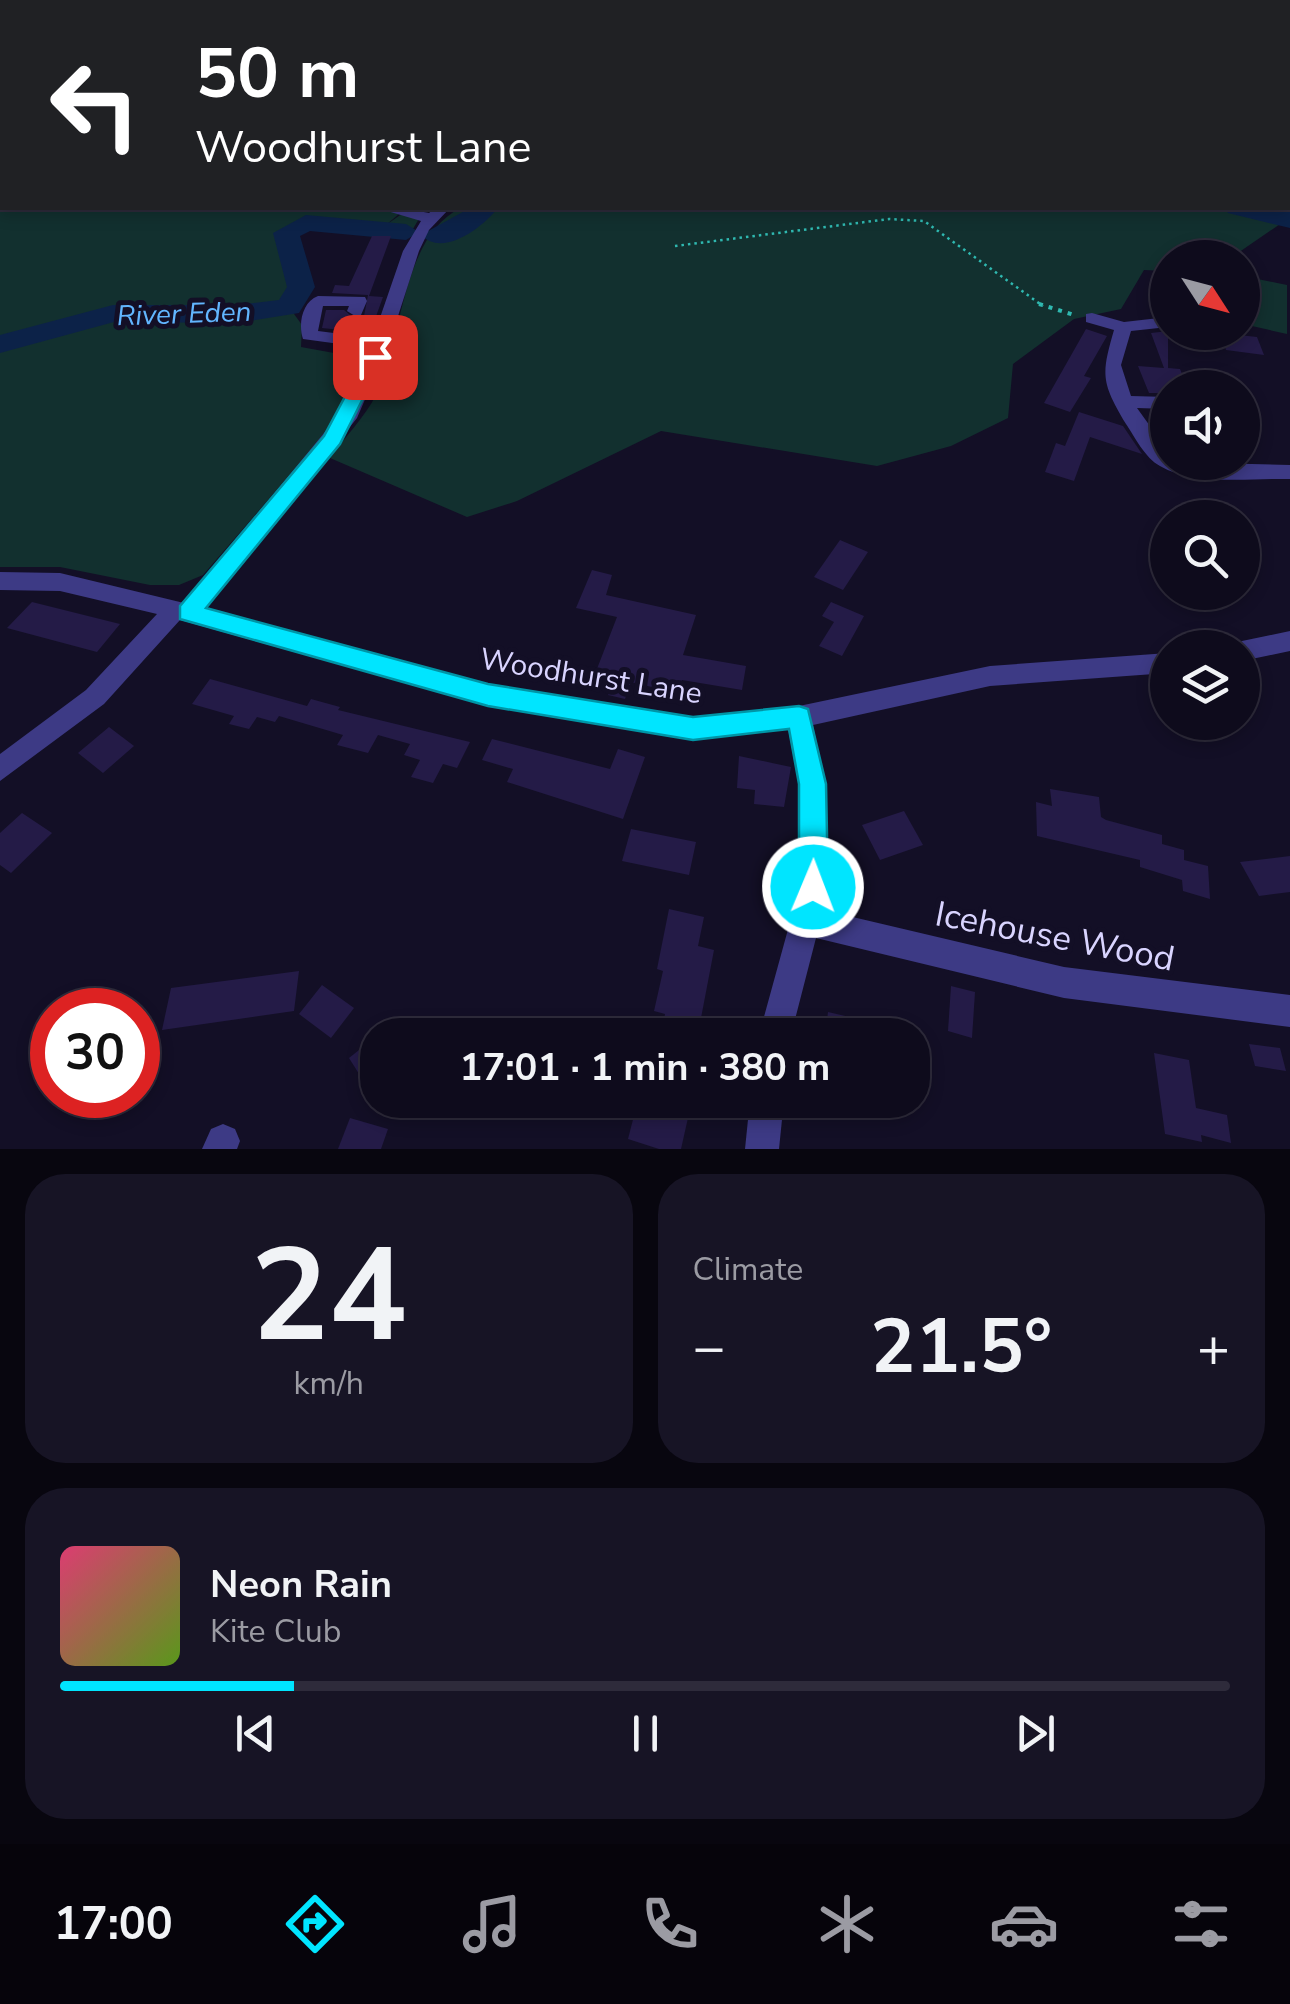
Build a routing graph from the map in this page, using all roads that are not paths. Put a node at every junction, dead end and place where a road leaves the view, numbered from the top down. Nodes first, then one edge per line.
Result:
1 (405, 210) edge
2 (437, 213) edge
3 (356, 311) dead end
4 (1092, 318) road end
5 (1150, 324) edge
6 (1124, 327) junction
7 (380, 344) junction
8 (1127, 402) junction
9 (1150, 403) edge
10 (1150, 444) edge
11 (1260, 471) edge
12 (1290, 472) edge
13 (0, 581) edge
14 (182, 611) junction
15 (1290, 642) edge
16 (1260, 648) edge
17 (1150, 665) edge
18 (799, 717) junction
19 (0, 769) edge
20 (808, 922) junction
21 (1290, 1011) edge
22 (780, 1018) edge
23 (766, 1118) edge
24 (762, 1149) edge

1 - 2 street
2 - 7 street
3 - 7 street
4 - 6 street
5 - 6 street
6 - 8 street
7 - 14 street
8 - 9 street
8 - 10 street
11 - 12 street
13 - 14 street, Woodhurst Lane
14 - 18 street, Woodhurst Lane
14 - 19 street
15 - 16 street
17 - 18 street, Woodhurst Lane
18 - 20 street
20 - 21 street, Icehouse Wood
20 - 22 street
23 - 24 street

